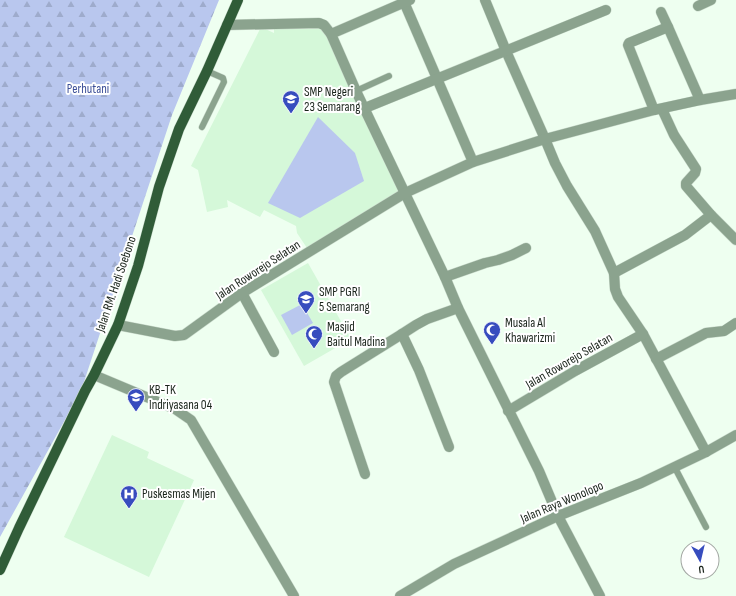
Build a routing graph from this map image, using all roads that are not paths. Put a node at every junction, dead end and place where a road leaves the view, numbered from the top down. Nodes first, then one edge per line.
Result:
1 (238, 0) edge
2 (485, 0) edge
3 (711, 0) edge
4 (407, 1) edge
5 (698, 6) dead end
6 (606, 10) dead end
7 (661, 12) dead end
8 (227, 25) junction
9 (668, 27) junction
10 (331, 34) junction
11 (506, 51) junction
12 (207, 71) junction
13 (389, 76) dead end
14 (436, 79) junction
15 (356, 91) junction
16 (736, 94) edge
17 (700, 100) junction
18 (365, 108) junction
19 (658, 109) junction
20 (202, 127) dead end
21 (545, 139) junction
22 (473, 162) junction
23 (405, 193) junction
24 (712, 215) junction
25 (736, 240) edge
26 (526, 248) dead end
27 (614, 273) junction
28 (445, 277) junction
29 (242, 293) junction
30 (458, 308) junction
31 (736, 323) edge
32 (118, 325) junction
33 (402, 334) junction
34 (643, 334) junction
35 (274, 352) dead end
36 (656, 359) junction
37 (94, 375) junction
38 (508, 411) junction
39 (736, 435) edge
40 (449, 446) dead end
41 (706, 452) junction
42 (674, 466) junction
43 (365, 474) dead end
44 (558, 516) junction
45 (706, 527) dead end
46 (0, 570) edge
47 (294, 596) edge
48 (400, 596) edge
49 (600, 596) edge

1 - 8 main road, Jalan RM. Hadi Soebono
2 - 11 street
3 - 5 street
4 - 10 street
4 - 14 street
6 - 11 street
7 - 9 street
8 - 10 street
8 - 12 main road, Jalan RM. Hadi Soebono
9 - 17 street
9 - 19 street
10 - 15 street
11 - 14 street
11 - 21 street
12 - 20 lane
12 - 32 main road, Jalan RM. Hadi Soebono
13 - 15 lane
14 - 18 street
14 - 22 street
15 - 18 street
16 - 17 street, Jalan Roworejo Selatan
17 - 19 street, Jalan Roworejo Selatan
18 - 23 street
19 - 21 street, Jalan Roworejo Selatan
19 - 24 street
21 - 22 street, Jalan Roworejo Selatan
21 - 27 street
22 - 23 street, Jalan Roworejo Selatan
23 - 28 street
23 - 29 street, Jalan Roworejo Selatan
24 - 25 street
24 - 27 street
26 - 28 street
27 - 34 street
28 - 30 street
29 - 32 street, Jalan Roworejo Selatan
29 - 35 street
30 - 33 street
30 - 38 street
31 - 36 street
32 - 37 main road, Jalan RM. Hadi Soebono
33 - 40 street
33 - 43 street
34 - 36 street
34 - 38 street, Jalan Roworejo Selatan
36 - 41 street
37 - 46 main road, Jalan RM. Hadi Soebono
37 - 47 street
38 - 44 street
39 - 41 street, Jalan Raya Wonolopo
41 - 42 street, Jalan Raya Wonolopo
42 - 44 street, Jalan Raya Wonolopo
42 - 45 lane
44 - 48 street, Jalan Raya Wonolopo
44 - 49 street

